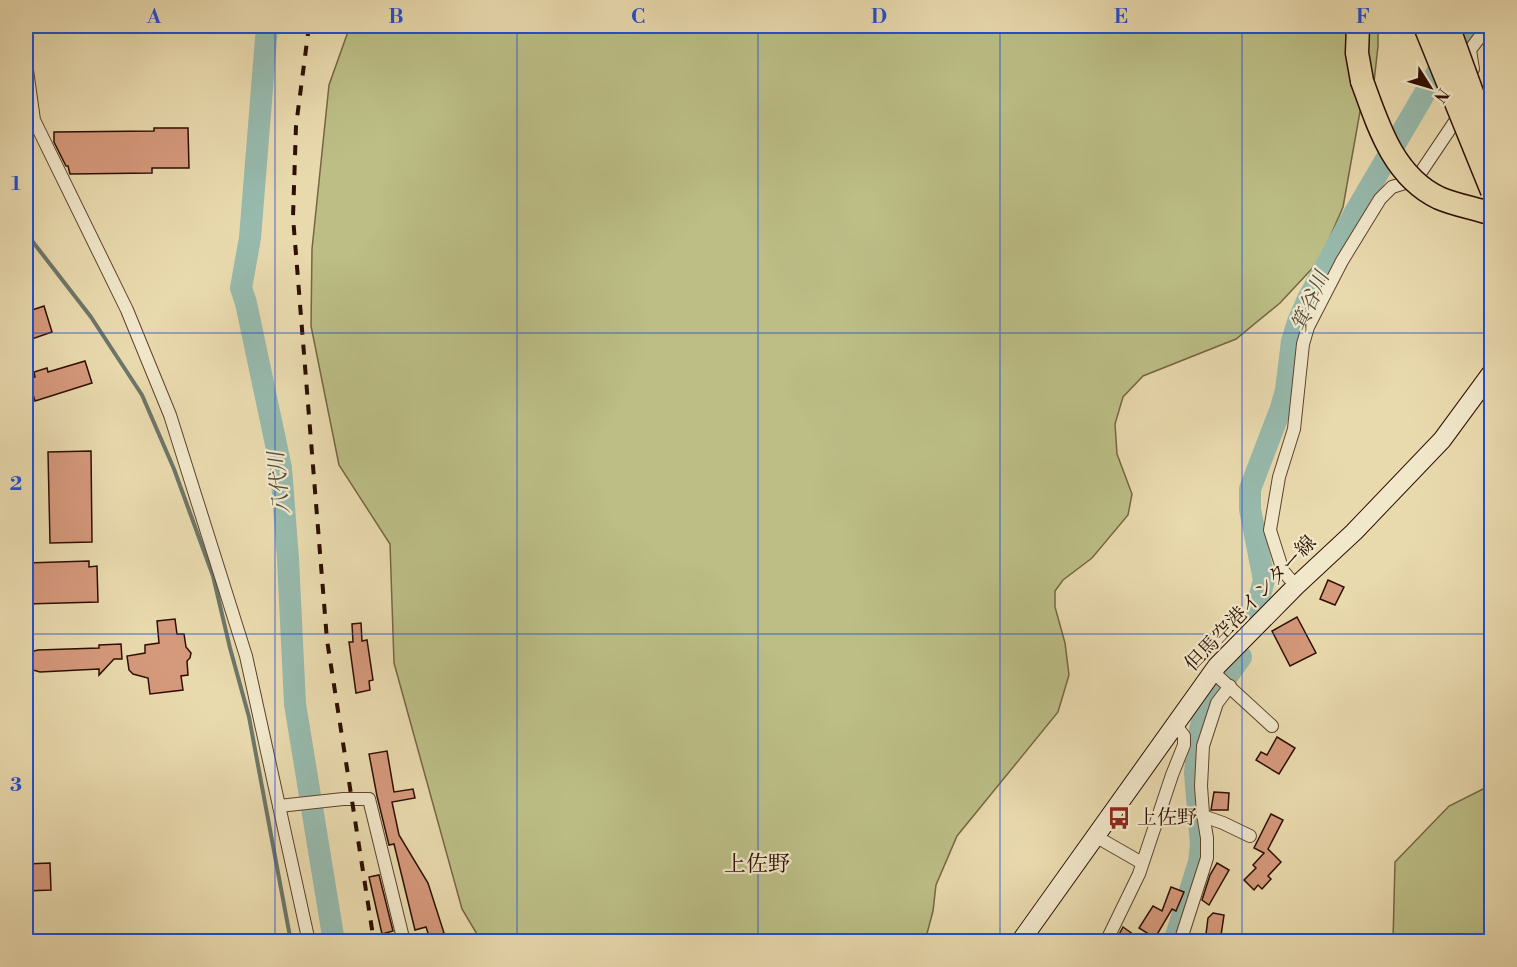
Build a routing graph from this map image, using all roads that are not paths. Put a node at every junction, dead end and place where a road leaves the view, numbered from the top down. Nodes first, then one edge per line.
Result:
1 (1358, 26) edge
2 (1425, 26) edge
3 (1448, 26) edge
4 (1488, 26) edge
5 (26, 63) edge
6 (1491, 148) edge
7 (1491, 191) edge
8 (1491, 214) edge
9 (1491, 372) edge
10 (1296, 586) junction
11 (1212, 671) junction
12 (1230, 686) junction
13 (1174, 723) junction
14 (1272, 726) dead end
15 (1184, 740) junction
16 (1203, 746) junction
17 (279, 806) junction
18 (1203, 816) junction
19 (1095, 836) junction
20 (1250, 836) dead end
21 (1142, 863) junction
22 (309, 942) edge
23 (404, 942) edge
24 (1020, 942) edge
25 (1106, 942) edge
26 (1180, 942) edge

1 - 8 highway, bridge
2 - 7 highway, bridge
3 - 6 highway, bridge
4 - 10 street
5 - 17 street
9 - 10 main road, 但馬空港インター線
10 - 11 main road, 但馬空港インター線
11 - 12 street
11 - 13 main road, 但馬空港インター線
12 - 14 street
12 - 16 street
13 - 15 street
13 - 19 main road, 但馬空港インター線
15 - 16 street
15 - 21 street
16 - 18 street
17 - 22 street
17 - 23 street
18 - 20 street
18 - 26 street
19 - 21 street
19 - 24 main road, 但馬空港インター線
21 - 25 street

